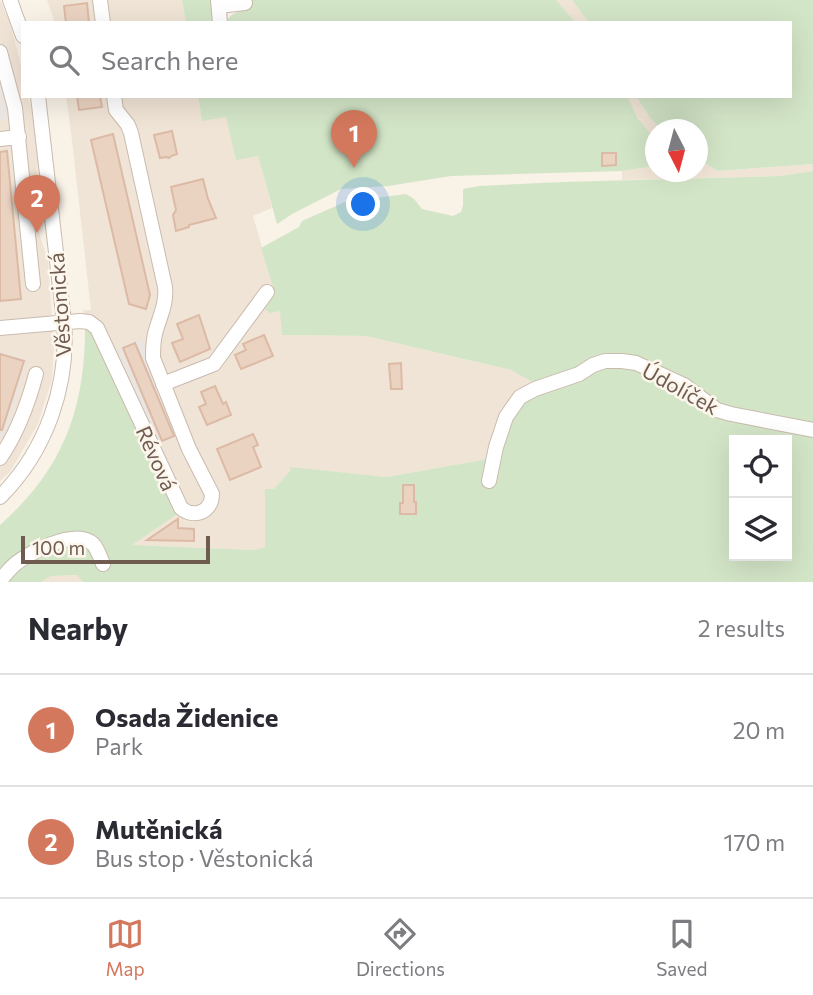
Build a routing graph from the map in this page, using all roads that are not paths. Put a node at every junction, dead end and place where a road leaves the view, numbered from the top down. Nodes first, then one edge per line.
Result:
1 (10, 0) edge
2 (100, 0) edge
3 (218, 3) edge
4 (246, 3) dead end
5 (103, 21) edge
6 (220, 21) edge
7 (21, 30) edge
8 (0, 52) edge
9 (38, 98) edge
10 (114, 98) edge
11 (19, 137) junction
12 (0, 139) edge
13 (33, 284) dead end
14 (267, 292) dead end
15 (64, 322) junction
16 (0, 328) edge
17 (36, 374) dead end
18 (163, 384) junction
19 (813, 430) edge
20 (0, 458) edge
21 (489, 481) dead end
22 (0, 497) edge
23 (103, 564) dead end
24 (0, 582) edge

1 - 7 street
2 - 5 street
3 - 4 street
3 - 6 street
8 - 11 street
9 - 15 street, Věstonická
10 - 18 street, Révová
11 - 12 street
11 - 13 street
14 - 18 street
15 - 16 street
15 - 18 street, Révová
15 - 22 street, Věstonická
17 - 20 street
19 - 21 street, Údolíček
23 - 24 street

